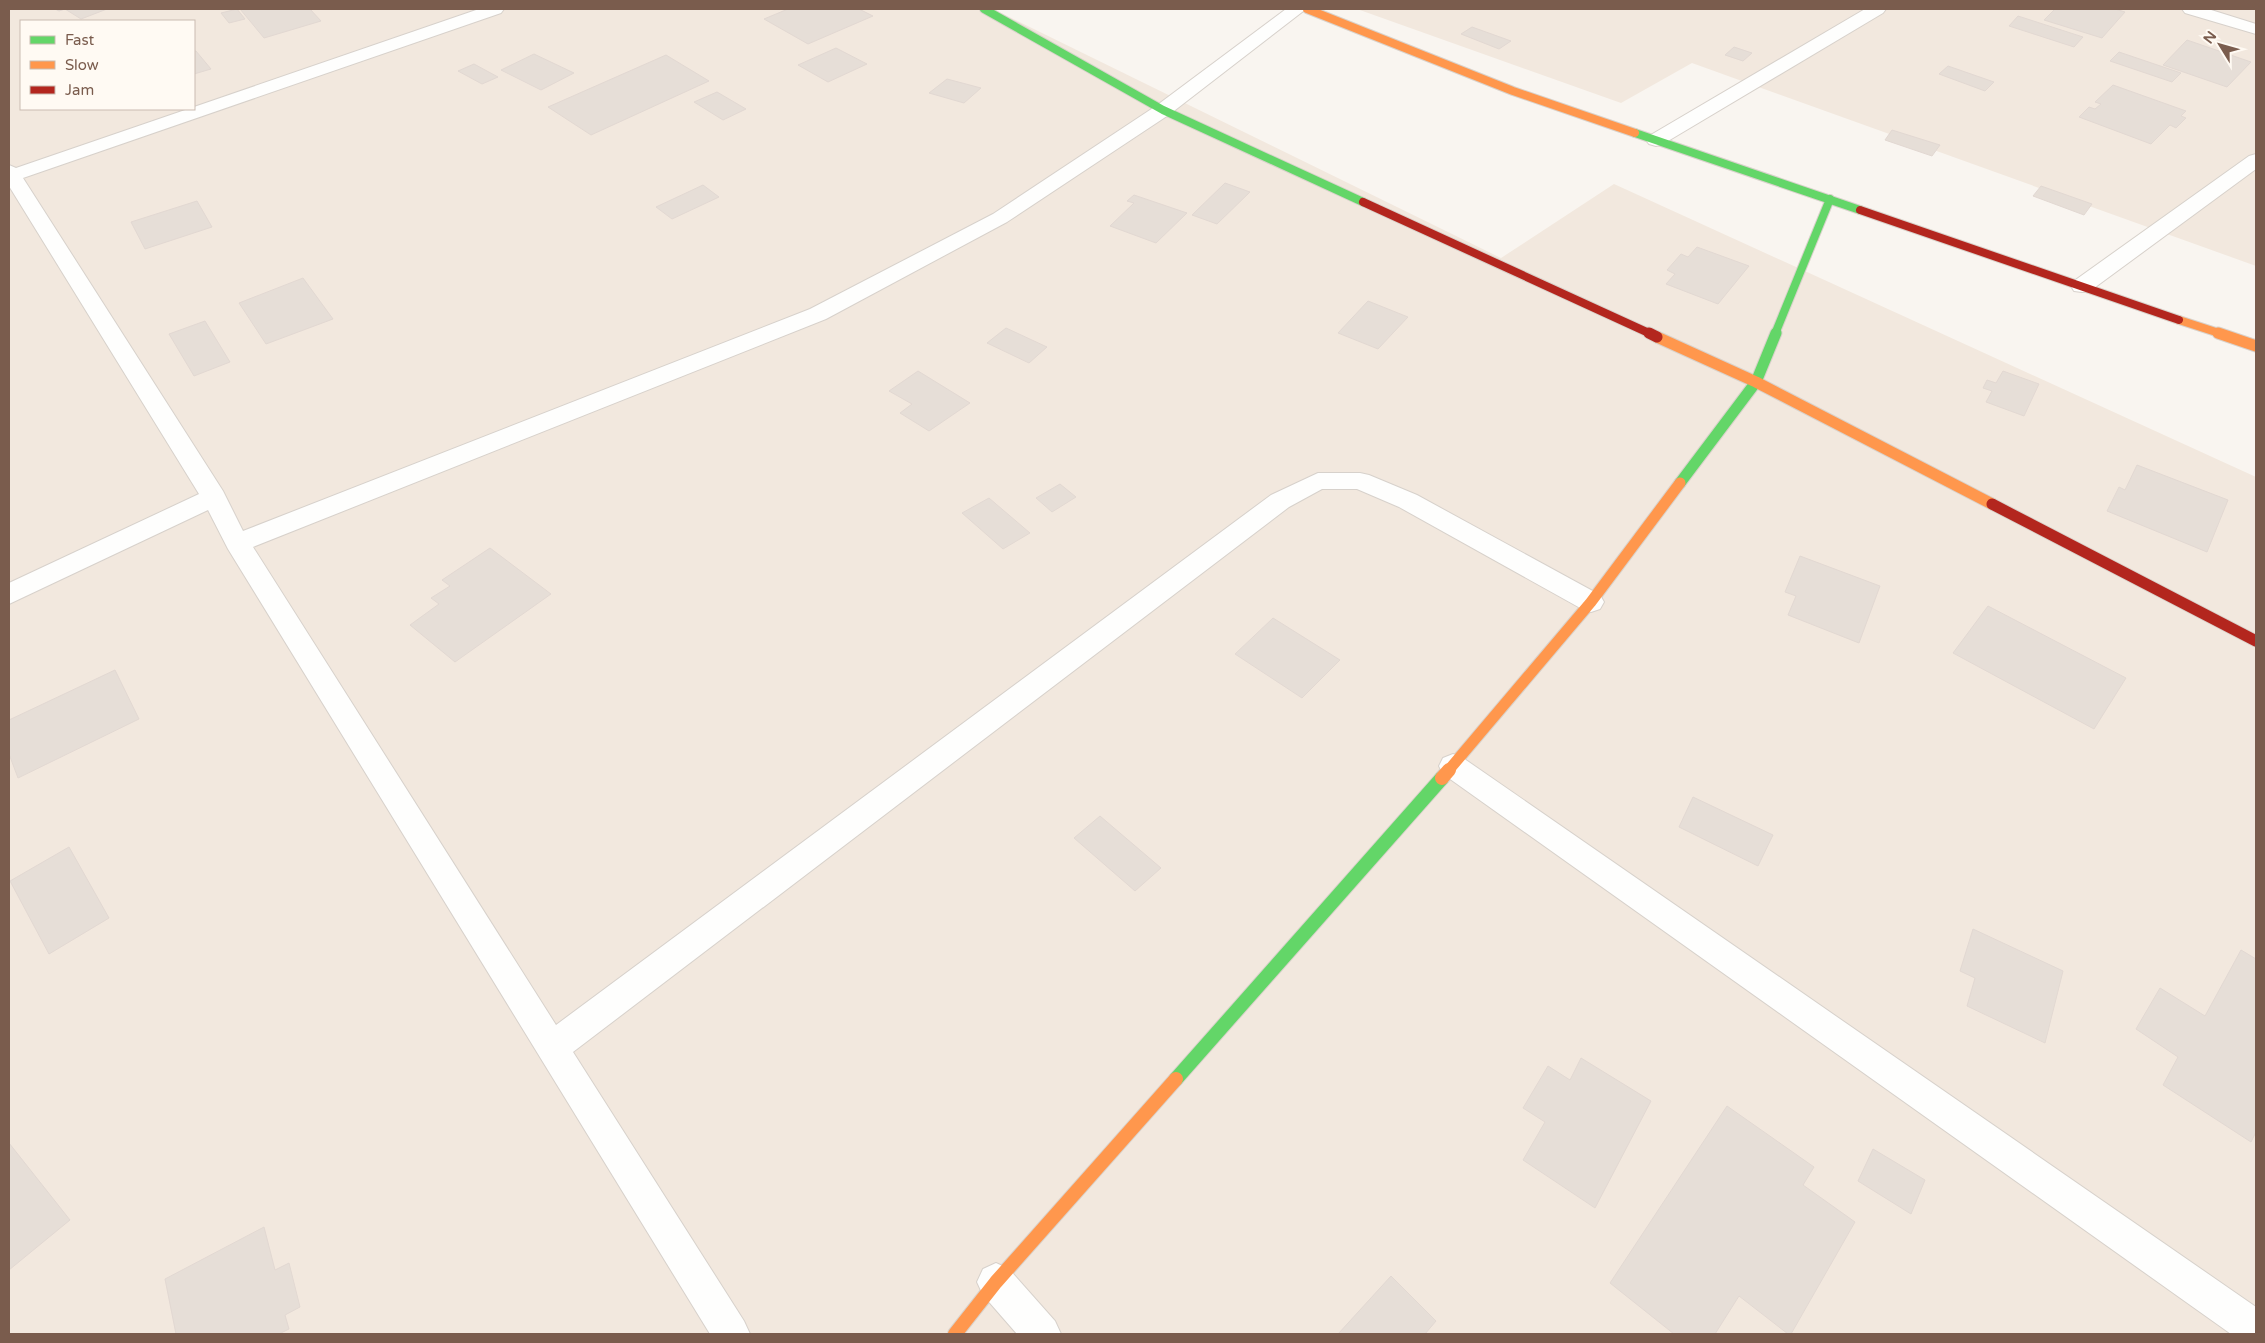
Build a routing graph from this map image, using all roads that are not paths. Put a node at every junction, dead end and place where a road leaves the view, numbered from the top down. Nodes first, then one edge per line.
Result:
1 (495, 9) edge
2 (984, 9) edge
3 (1297, 9) edge
4 (1307, 9) edge
5 (1877, 9) edge
6 (2191, 9) edge
7 (2256, 29) edge
8 (1163, 110) junction
9 (1656, 140) junction
10 (2256, 160) edge
11 (10, 173) edge
12 (1830, 199) junction
13 (2082, 286) junction
14 (2256, 346) edge
15 (1756, 382) junction
16 (214, 497) junction
17 (237, 543) junction
18 (9, 594) edge
19 (1591, 602) junction
20 (2256, 641) edge
21 (1453, 766) junction
22 (553, 1047) junction
23 (996, 1282) junction
24 (2256, 1329) edge
25 (731, 1334) edge
26 (955, 1334) edge
27 (1042, 1334) edge

1 - 11 street
2 - 8 street
3 - 8 street
4 - 9 street
5 - 9 street
6 - 7 street
8 - 15 street
8 - 17 street
9 - 12 street
10 - 13 street
11 - 16 street
12 - 13 street
12 - 15 street
13 - 14 street
15 - 19 street
15 - 20 street
16 - 17 street
16 - 18 street
17 - 22 street
19 - 21 street
19 - 22 street
21 - 23 street
21 - 24 street
22 - 25 street
23 - 26 street
23 - 27 street

